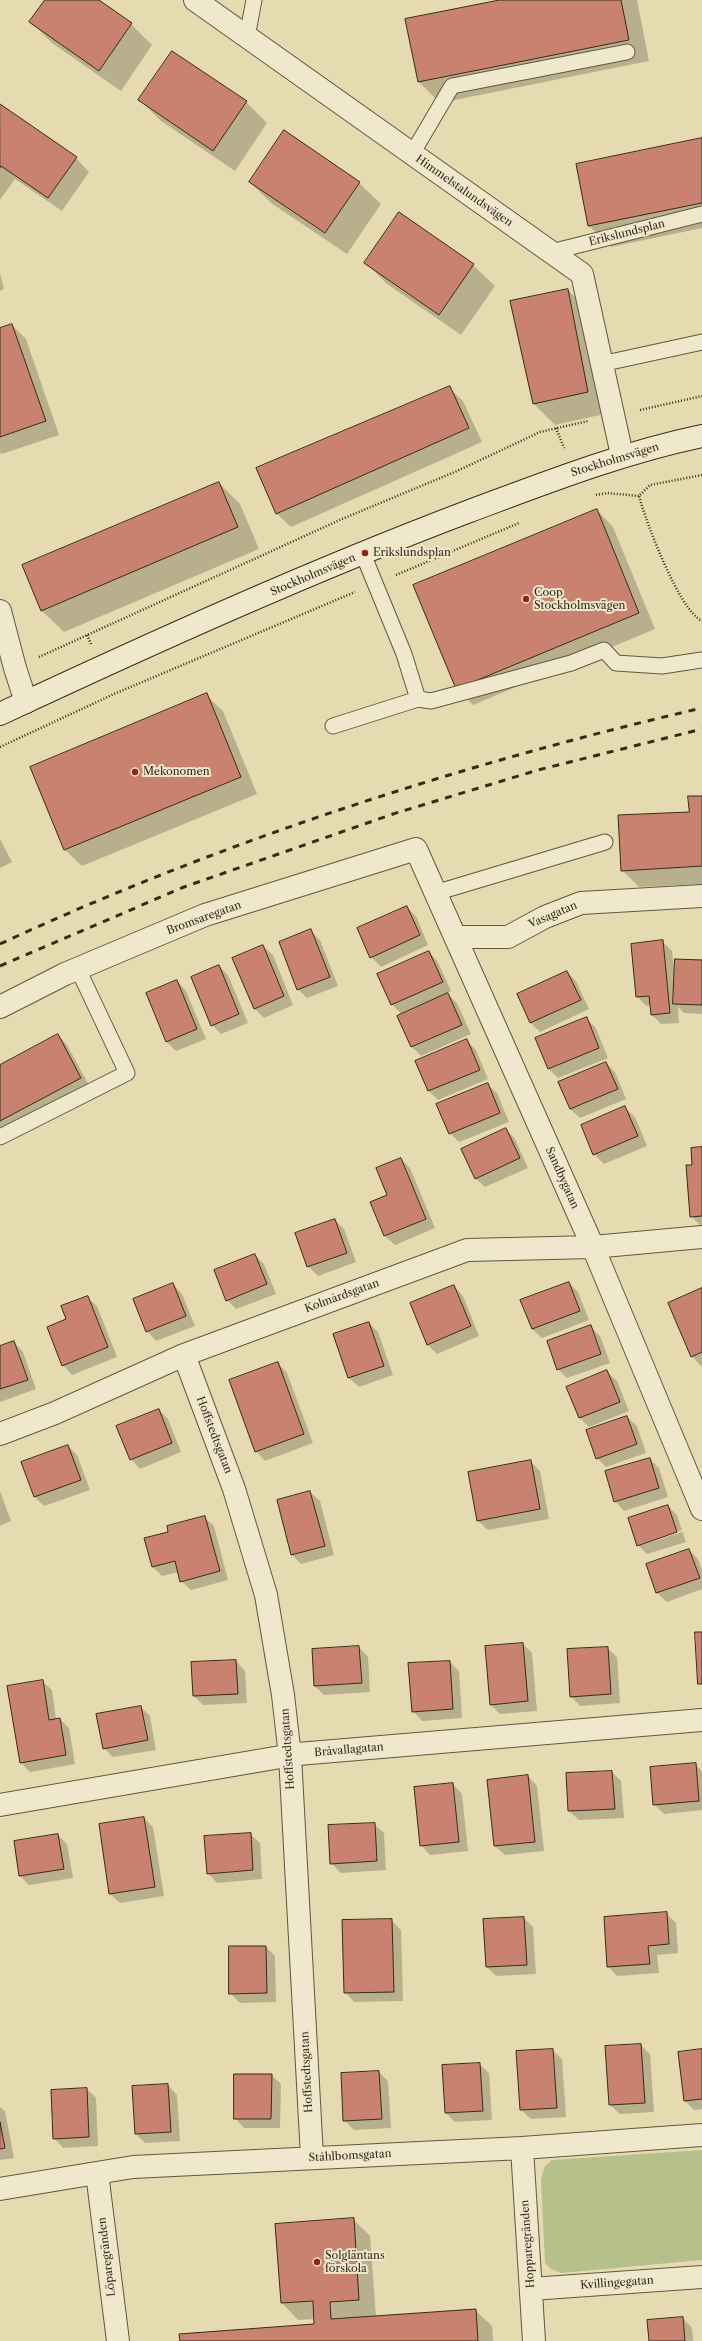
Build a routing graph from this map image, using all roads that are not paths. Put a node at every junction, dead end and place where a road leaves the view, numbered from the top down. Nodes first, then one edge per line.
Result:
1 (195, 0) edge
2 (254, 0) edge
3 (247, 37) junction
4 (627, 52) dead end
5 (412, 154) junction
6 (702, 214) edge
7 (551, 252) junction
8 (702, 342) edge
9 (602, 364) junction
10 (702, 436) edge
11 (622, 455) junction
12 (363, 554) junction
13 (0, 611) edge
14 (702, 660) edge
15 (418, 699) junction
16 (26, 702) junction
17 (0, 714) edge
18 (333, 726) dead end
19 (604, 842) dead end
20 (416, 849) joint
21 (435, 893) junction
22 (702, 896) edge
23 (454, 937) junction
24 (78, 969) junction
25 (0, 1006) edge
26 (0, 1137) edge
27 (702, 1237) edge
28 (593, 1247) junction
29 (184, 1355) junction
30 (0, 1434) edge
31 (702, 1509) edge
32 (702, 1720) edge
33 (290, 1756) junction
34 (0, 1805) edge
35 (702, 2135) edge
36 (522, 2148) junction
37 (312, 2157) junction
38 (97, 2173) junction
39 (0, 2189) edge
40 (702, 2277) edge
41 (531, 2288) junction
42 (118, 2341) edge
43 (534, 2341) edge

1 - 3 street, Himmelstalundsvägen
2 - 3 lane
3 - 5 street, Himmelstalundsvägen
4 - 5 lane
5 - 7 street, Himmelstalundsvägen
6 - 7 lane, Erikslundsplan
7 - 9 street, Himmelstalundsvägen
8 - 9 lane
9 - 11 street, Himmelstalundsvägen
10 - 11 street, Stockholmsvägen
11 - 12 street, Stockholmsvägen
12 - 15 lane
12 - 16 street, Stockholmsvägen
13 - 16 street
14 - 15 lane
15 - 18 lane
16 - 17 street, Stockholmsvägen
19 - 21 lane
20 - 21 street, Sandbygatan
20 - 24 street, Bromsaregatan
21 - 23 street, Sandbygatan
22 - 23 street, Vasagatan
23 - 28 street, Sandbygatan
24 - 25 street, Bromsaregatan
24 - 26 lane
27 - 28 street, Kolmårdsgatan
28 - 29 street, Kolmårdsgatan
28 - 31 street, Sandbygatan
29 - 30 street, Kolmårdsgatan
29 - 33 street, Hoffstedtsgatan
32 - 33 street, Bråvallagatan
33 - 34 street, Bråvallagatan
33 - 37 street, Hoffstedtsgatan
35 - 36 street, Ståhlbomsgatan
36 - 37 street, Ståhlbomsgatan
36 - 41 street, Hopparegränden
37 - 38 street, Ståhlbomsgatan
38 - 39 street, Ståhlbomsgatan
38 - 42 street, Löparegränden
40 - 41 street, Kvillingegatan
41 - 43 street, Hopparegränden

